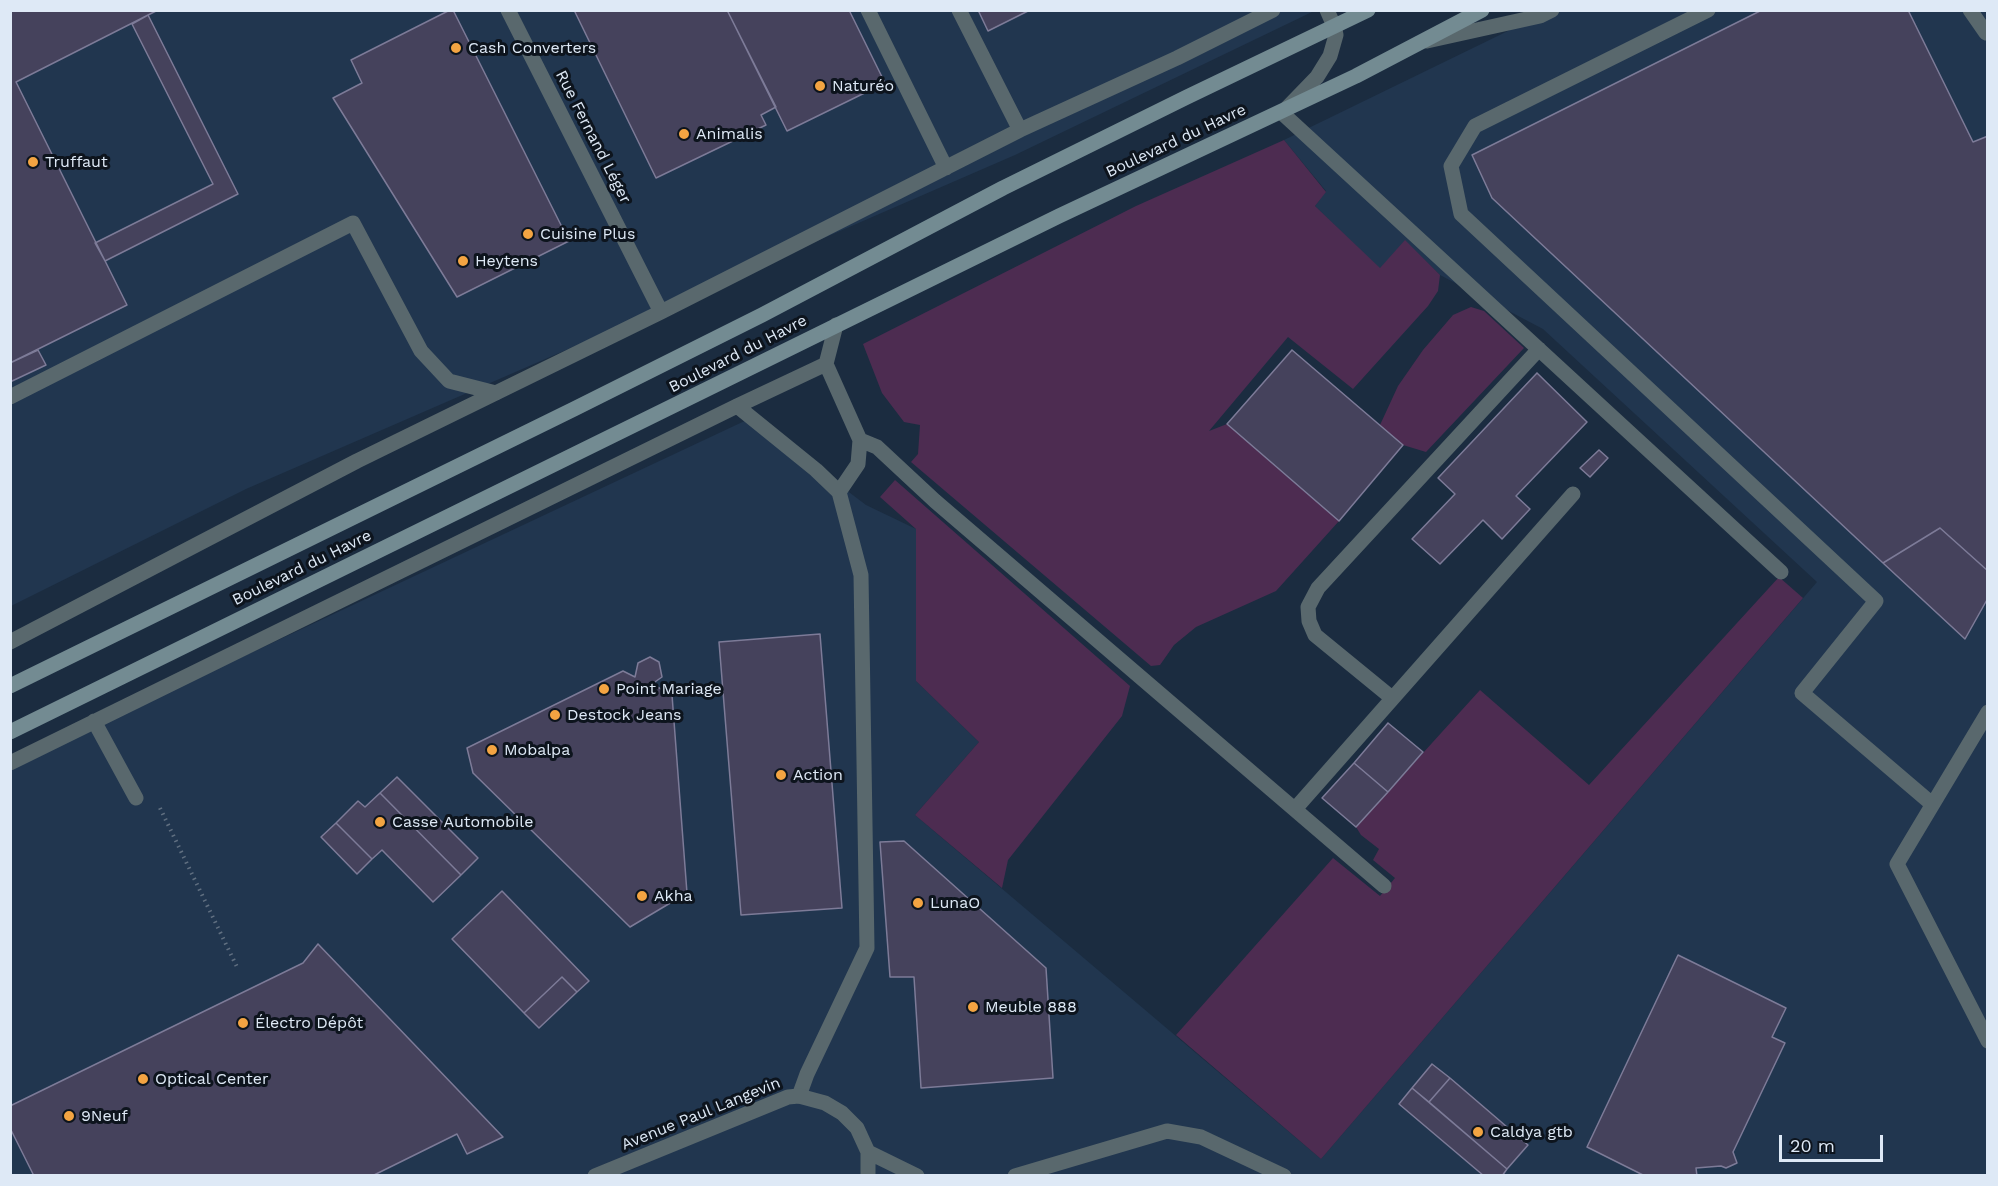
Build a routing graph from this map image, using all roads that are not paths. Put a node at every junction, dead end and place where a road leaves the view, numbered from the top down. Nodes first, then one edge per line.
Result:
1 (508, 10) edge
2 (868, 10) edge
3 (959, 10) edge
4 (1273, 10) edge
5 (1326, 10) edge
6 (1368, 10) edge
7 (1482, 10) edge
8 (1552, 10) edge
9 (1708, 10) edge
10 (1970, 10) edge
11 (1334, 26) junction
12 (1986, 33) dead end
13 (1424, 42) junction
14 (1283, 111) junction
15 (1020, 130) junction
16 (946, 168) junction
17 (662, 312) junction
18 (836, 325) junction
19 (1539, 350) junction
20 (826, 364) junction
21 (496, 393) junction
22 (10, 397) edge
23 (736, 406) junction
24 (860, 440) junction
25 (839, 492) junction
26 (1573, 494) dead end
27 (1781, 572) dead end
28 (10, 642) edge
29 (10, 686) edge
30 (1392, 698) junction
31 (1988, 712) edge
32 (94, 721) junction
33 (10, 732) edge
34 (10, 763) edge
35 (136, 798) dead end
36 (1932, 804) junction
37 (1294, 809) junction
38 (1384, 886) dead end
39 (1988, 1041) edge
40 (799, 1096) junction
41 (868, 1152) junction
42 (595, 1176) edge
43 (868, 1176) edge
44 (917, 1176) edge
45 (1015, 1176) edge
46 (1284, 1176) edge

1 - 17 street, Rue Fernand Léger
2 - 16 street
3 - 15 street
4 - 15 street
5 - 11 street
6 - 11 main road, Boulevard du Havre
7 - 13 main road, Boulevard du Havre
8 - 13 street
9 - 36 street
10 - 12 street
11 - 14 street
11 - 29 main road, Boulevard du Havre
13 - 14 main road, Boulevard du Havre
14 - 18 main road, Boulevard du Havre
14 - 19 street
15 - 16 street
16 - 17 street
17 - 21 street
18 - 20 street
18 - 33 main road, Boulevard du Havre
19 - 27 street
19 - 30 street
20 - 23 street
20 - 24 street
21 - 22 street
21 - 28 street
23 - 25 street
23 - 32 street
24 - 25 street
24 - 37 street
25 - 40 street
26 - 30 street
30 - 37 street
31 - 36 street
32 - 34 street
32 - 35 street
36 - 39 street
37 - 38 street
40 - 41 street, Avenue Paul Langevin
40 - 42 street, Avenue Paul Langevin
41 - 43 street, Avenue Paul Langevin
41 - 44 street
45 - 46 street

